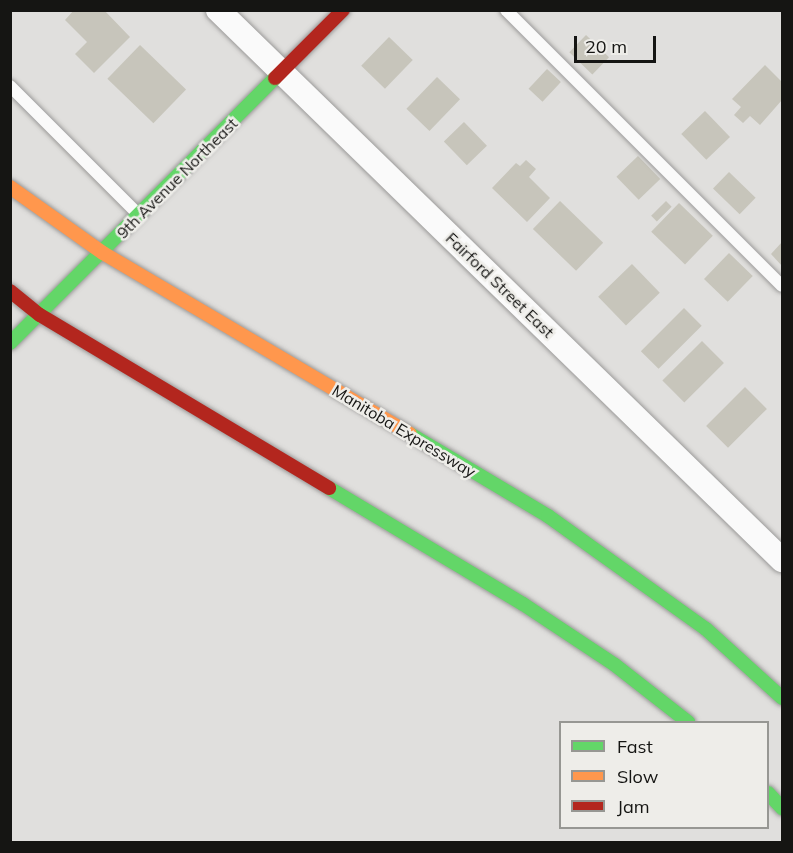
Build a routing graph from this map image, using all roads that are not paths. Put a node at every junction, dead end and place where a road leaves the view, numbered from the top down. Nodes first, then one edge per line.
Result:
1 (218, 10) edge
2 (343, 10) edge
3 (506, 10) edge
4 (282, 73) junction
5 (10, 86) edge
6 (10, 187) edge
7 (139, 214) junction
8 (103, 253) junction
9 (783, 286) edge
10 (10, 291) edge
11 (40, 315) junction
12 (10, 343) edge
13 (783, 560) edge
14 (783, 698) edge
15 (685, 721) edge
16 (769, 794) edge
17 (783, 808) edge

1 - 4 street, Fairford Street East
2 - 4 main road, 9th Avenue Northeast
3 - 9 lane
4 - 7 main road, 9th Avenue Northeast
4 - 13 street, Fairford Street East
5 - 7 lane
6 - 8 main road, Manitoba Expressway
7 - 8 main road, 9th Avenue Northeast
8 - 11 main road, 9th Avenue Northeast
8 - 14 main road, Manitoba Expressway
10 - 11 main road
11 - 12 main road, 9th Avenue Northeast
11 - 15 main road
16 - 17 main road

